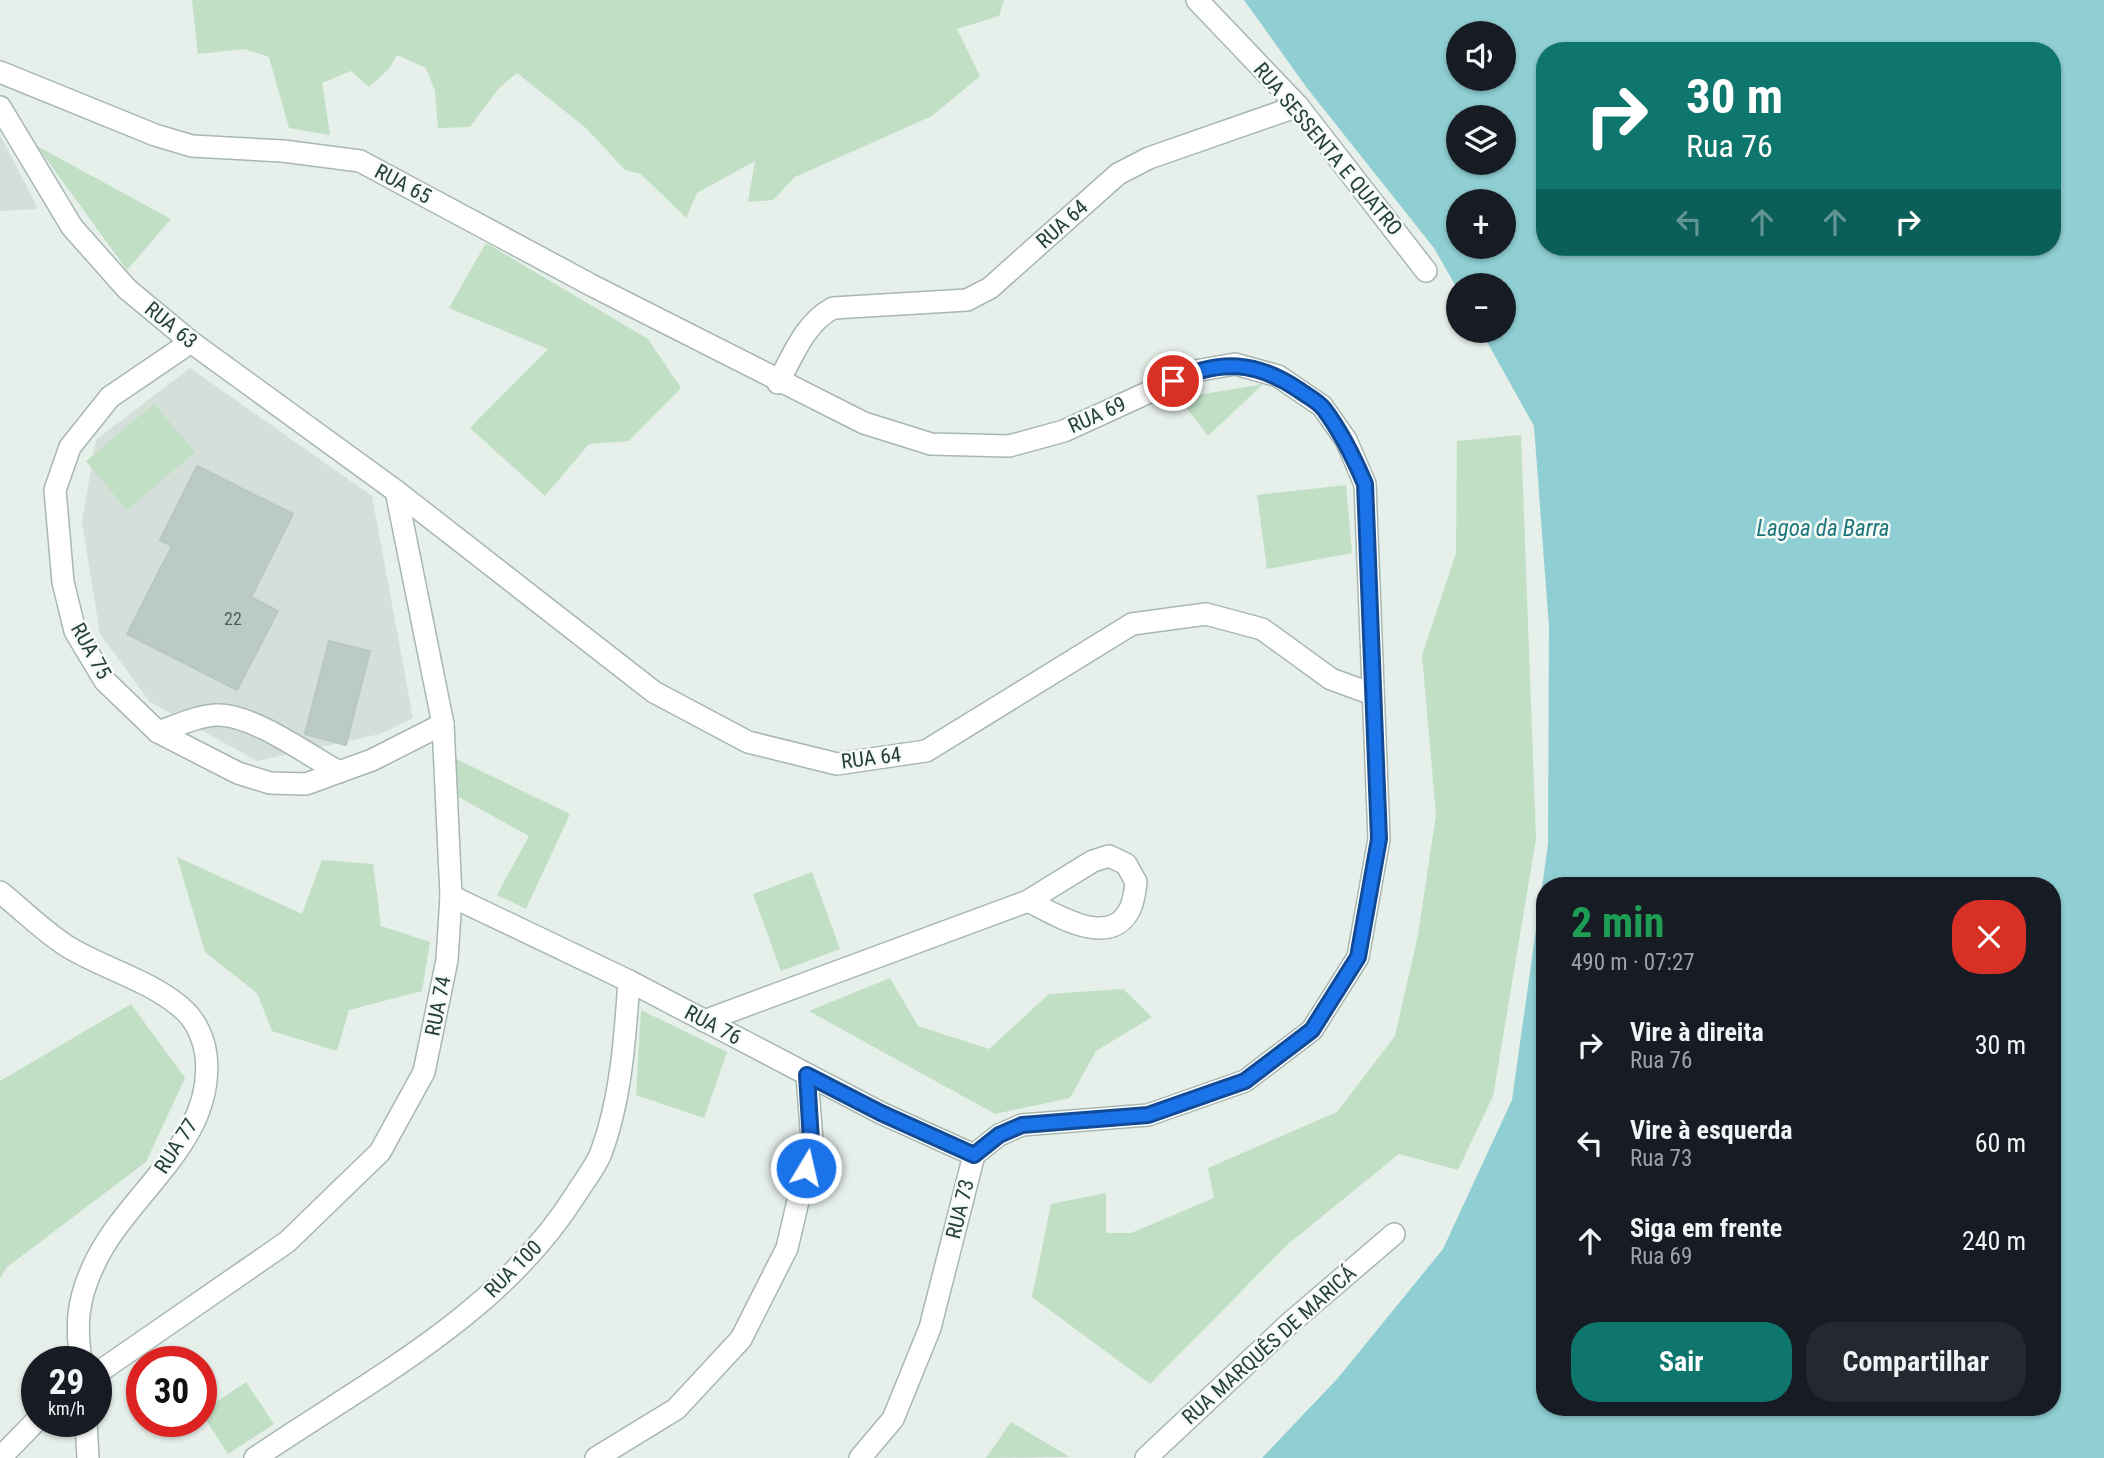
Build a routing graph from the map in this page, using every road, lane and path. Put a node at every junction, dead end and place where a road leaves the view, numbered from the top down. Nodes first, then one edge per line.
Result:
1 (1197, 0) edge
2 (0, 72) edge
3 (1298, 106) junction
4 (0, 107) edge
5 (1426, 271) dead end
6 (191, 342) junction
7 (778, 383) junction
8 (396, 491) junction
9 (1371, 694) junction
10 (443, 724) junction
11 (158, 732) junction
12 (339, 772) junction
13 (0, 892) edge
14 (451, 896) junction
15 (1028, 901) junction
16 (629, 981) junction
17 (704, 1021) junction
18 (807, 1075) junction
19 (974, 1155) junction
20 (1394, 1234) dead end
21 (79, 1346) edge
22 (112, 1363) edge
23 (21, 1436) edge
24 (87, 1437) edge
25 (0, 1458) edge
26 (88, 1458) edge
27 (254, 1458) edge
28 (596, 1458) edge
29 (860, 1458) edge
30 (1146, 1458) edge

1 - 3 street, RUA SESSENTA E QUATRO
2 - 7 street, RUA 65
3 - 5 street, RUA SESSENTA E QUATRO
3 - 7 street, RUA 64
4 - 6 street, RUA 63
6 - 8 street, RUA 63
6 - 11 street, RUA 75
7 - 9 street, RUA 69
8 - 9 street, RUA 64
8 - 10 street, RUA 74
9 - 19 street, RUA 73
10 - 12 street, RUA 75
10 - 14 street, RUA 74
11 - 12 street, RUA 75
11 - 12 street
13 - 21 street, RUA 77
14 - 16 street, RUA 76
14 - 22 street, RUA 74
15 - 15 street
15 - 17 street
16 - 17 street, RUA 76
16 - 27 street, RUA 100
17 - 18 street, RUA 76
18 - 19 street, RUA 76
18 - 28 street
19 - 29 street, RUA 73
20 - 30 street, RUA MARQUÊS DE MARICÁ
23 - 25 street
24 - 26 street

